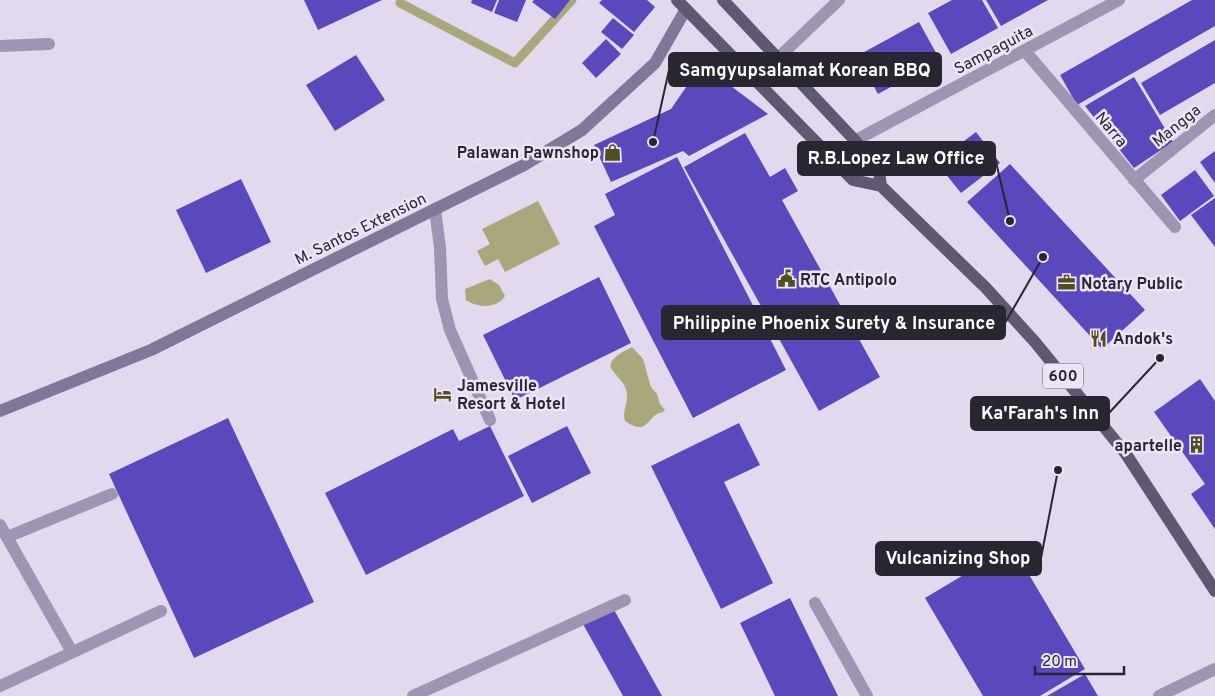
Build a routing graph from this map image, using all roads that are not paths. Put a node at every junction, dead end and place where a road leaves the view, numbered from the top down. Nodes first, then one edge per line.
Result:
1 (723, 0) edge
2 (839, 0) edge
3 (1119, 0) edge
4 (682, 4) edge
5 (49, 44) dead end
6 (0, 46) edge
7 (1025, 51) junction
8 (778, 58) junction
9 (1215, 115) edge
10 (856, 140) junction
11 (1134, 180) junction
12 (882, 186) junction
13 (435, 209) junction
14 (1175, 227) dead end
15 (0, 411) edge
16 (490, 420) dead end
17 (112, 494) dead end
18 (0, 525) edge
19 (7, 537) junction
20 (1215, 591) edge
21 (625, 600) dead end
22 (815, 603) dead end
23 (161, 610) dead end
24 (72, 652) junction
25 (1215, 669) edge
26 (0, 686) edge
27 (413, 696) edge
28 (867, 696) edge
29 (1158, 696) edge

1 - 8 main road
2 - 8 street
3 - 7 street, Sampaguita
4 - 12 main road
4 - 13 street, M. Santos Extension
5 - 6 street
7 - 10 street, Sampaguita
7 - 11 street, Narra
8 - 10 main road
9 - 11 street, Mangga
10 - 12 main road
11 - 14 street, Narra
12 - 20 main road, 600
13 - 15 street, M. Santos Extension
13 - 16 street
17 - 19 street
18 - 19 street
19 - 24 street
21 - 27 street
22 - 28 street
23 - 24 street
24 - 26 street
25 - 29 street

